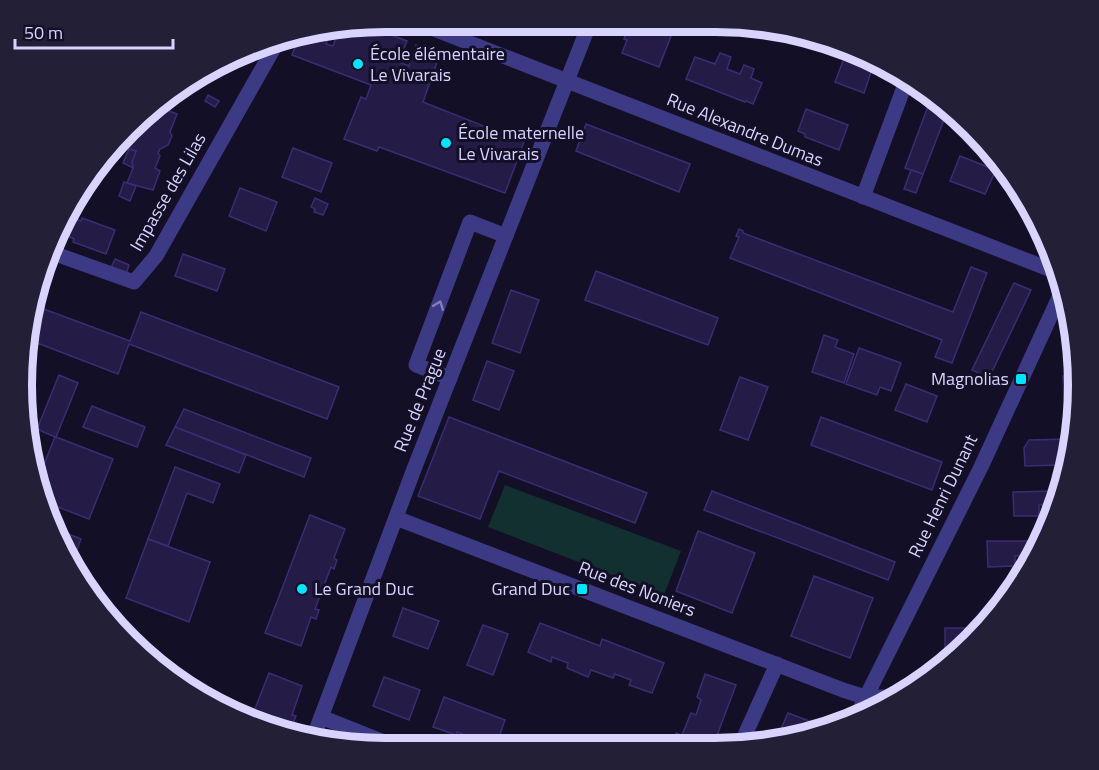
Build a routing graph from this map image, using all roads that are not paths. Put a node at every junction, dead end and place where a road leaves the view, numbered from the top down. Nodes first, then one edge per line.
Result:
1 (442, 32) edge
2 (585, 32) edge
3 (273, 49) edge
4 (567, 80) junction
5 (904, 87) edge
6 (863, 197) junction
7 (506, 236) junction
8 (56, 254) edge
9 (1048, 269) edge
10 (1057, 302) edge
11 (450, 378) junction
12 (396, 518) junction
13 (777, 664) junction
14 (865, 697) junction
15 (880, 697) edge
16 (869, 703) edge
17 (861, 706) edge
18 (321, 717) junction
19 (316, 732) edge
20 (744, 737) edge
21 (374, 738) edge

1 - 4 street, Rue Alexandre Dumas
2 - 4 street, Rue de Prague
3 - 8 street, Impasse des Lilas
4 - 6 street, Rue Alexandre Dumas
4 - 7 street, Rue de Prague
5 - 6 street
6 - 9 street, Rue Alexandre Dumas
7 - 11 street, Rue de Prague
11 -> 7 street
10 - 14 street, Rue Henri Dunant
11 - 12 street, Rue de Prague
12 - 13 street, Rue des Noniers
12 - 18 street, Rue de Prague
13 - 14 street, Rue des Noniers
13 - 20 street
14 - 15 street
14 - 16 street
14 - 17 street, Rue Henri Dunant
18 - 19 street, Rue de Prague
18 - 21 street

